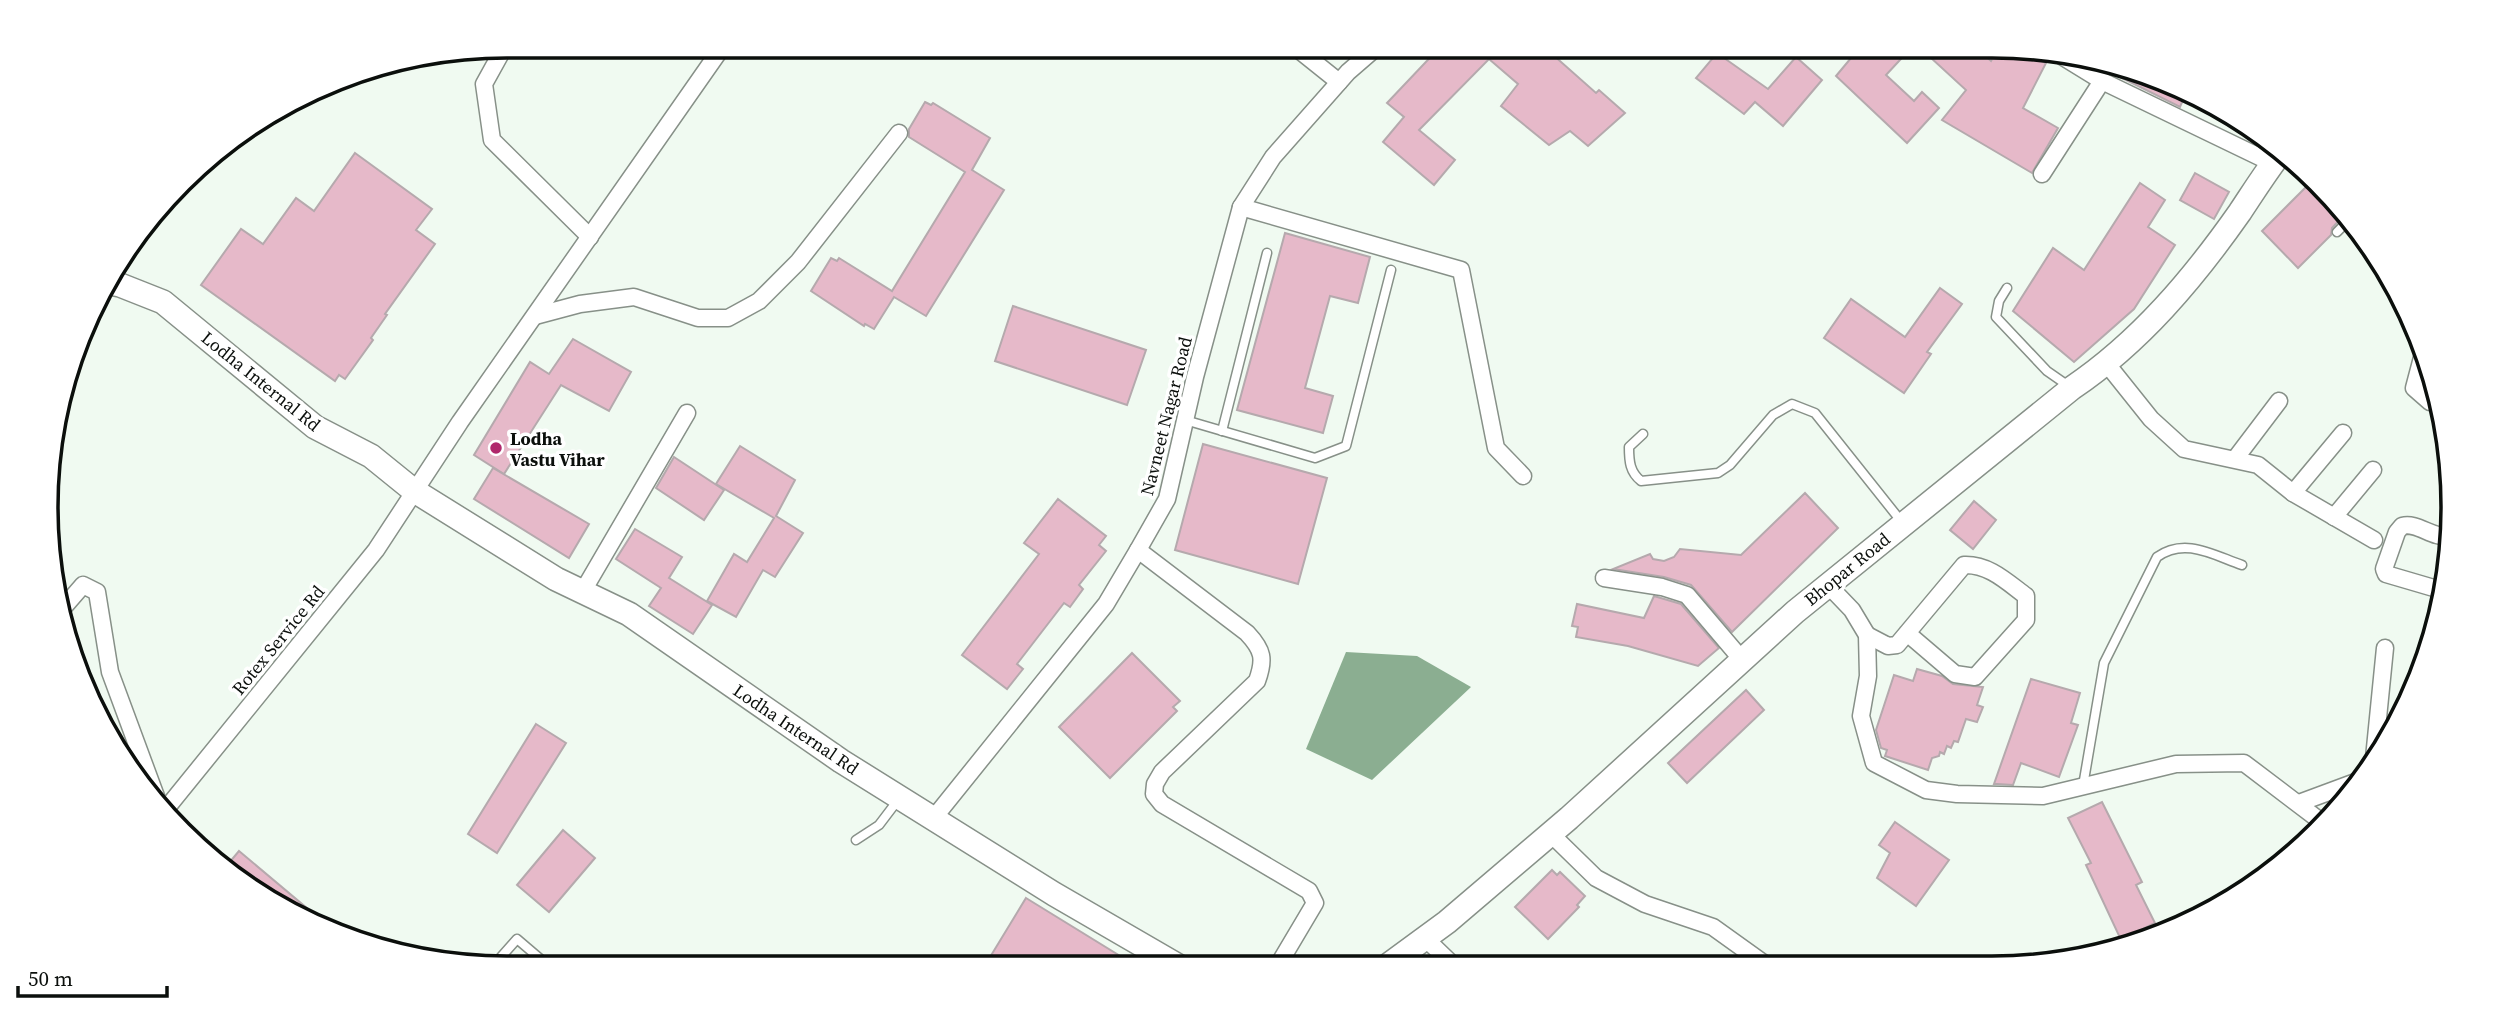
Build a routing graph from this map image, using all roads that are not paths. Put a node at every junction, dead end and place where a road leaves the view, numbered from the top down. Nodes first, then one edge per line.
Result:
1 (498, 58) edge
2 (715, 58) edge
3 (1309, 58) edge
4 (1365, 58) edge
5 (2077, 66) edge
6 (2102, 81) junction
7 (1339, 82) junction
8 (899, 133) dead end
9 (2267, 153) edge
10 (2275, 159) edge
11 (2042, 174) dead end
12 (1241, 207) junction
13 (2342, 227) edge
14 (2337, 232) dead end
15 (590, 237) junction
16 (1266, 253) dead end
17 (1391, 270) dead end
18 (117, 284) edge
19 (2007, 289) dead end
20 (535, 316) junction
21 (2107, 364) junction
22 (2419, 369) edge
23 (2071, 388) junction
24 (2278, 401) dead end
25 (2428, 401) edge
26 (687, 413) dead end
27 (1185, 421) junction
28 (1222, 431) junction
29 (2343, 433) dead end
30 (1643, 434) dead end
31 (2235, 458) junction
32 (2373, 470) dead end
33 (1523, 476) dead end
34 (414, 490) junction
35 (2293, 493) junction
36 (2334, 517) junction
37 (1903, 523) junction
38 (2440, 537) edge
39 (2374, 540) dead end
40 (1138, 550) junction
41 (2242, 565) dead end
42 (1604, 578) dead end
43 (1828, 585) junction
44 (2434, 588) edge
45 (583, 591) junction
46 (68, 602) edge
47 (1907, 633) junction
48 (1867, 635) junction
49 (2385, 648) dead end
50 (1743, 661) junction
51 (2376, 741) edge
52 (149, 777) edge
53 (2082, 786) junction
54 (2343, 786) edge
55 (900, 798) junction
56 (2299, 803) junction
57 (170, 804) edge
58 (2317, 818) edge
59 (933, 819) junction
60 (1551, 834) junction
61 (856, 840) dead end
62 (1425, 938) junction
63 (502, 956) edge
64 (537, 956) edge
65 (1162, 956) edge
66 (1284, 956) edge
67 (1401, 956) edge
68 (1444, 956) edge
69 (1753, 956) edge

1 - 15 street
2 - 15 street
3 - 7 street
4 - 7 street, Navneet Nagar Road
5 - 6 street
6 - 9 street
6 - 11 street
7 - 12 street, Navneet Nagar Road
8 - 20 street
10 - 21 street, Bhopar Road
12 - 27 street, Navneet Nagar Road
12 - 33 street
13 - 14 lane
15 - 20 street
16 - 28 lane
17 - 28 lane
18 - 34 street, Lodha Internal Rd
19 - 23 lane
20 - 34 street
21 - 23 street, Bhopar Road
21 - 31 street
22 - 25 street
23 - 37 street, Bhopar Road
24 - 31 street
26 - 45 street
27 - 28 lane
27 - 40 street, Navneet Nagar Road
29 - 35 street
30 - 37 lane
31 - 35 street
32 - 36 street
34 - 45 street, Lodha Internal Rd
34 - 57 street, Rotex Service Rd
35 - 36 street
36 - 39 street
37 - 43 street, Bhopar Road
38 - 44 street
40 - 59 street, Navneet Nagar Road
40 - 66 street
41 - 53 lane
42 - 50 street
43 - 48 street
43 - 50 street, Bhopar Road
45 - 55 street, Lodha Internal Rd
46 - 52 street
47 - 47 street
47 - 48 street
48 - 53 street
49 - 51 street
50 - 60 street, Bhopar Road
53 - 56 street
54 - 56 street
55 - 59 street, Lodha Internal Rd
55 - 61 lane
56 - 58 street
59 - 65 street, Lodha Internal Rd
60 - 62 street, Bhopar Road
60 - 69 street
62 - 67 street, Bhopar Road
62 - 68 street
63 - 64 lane

